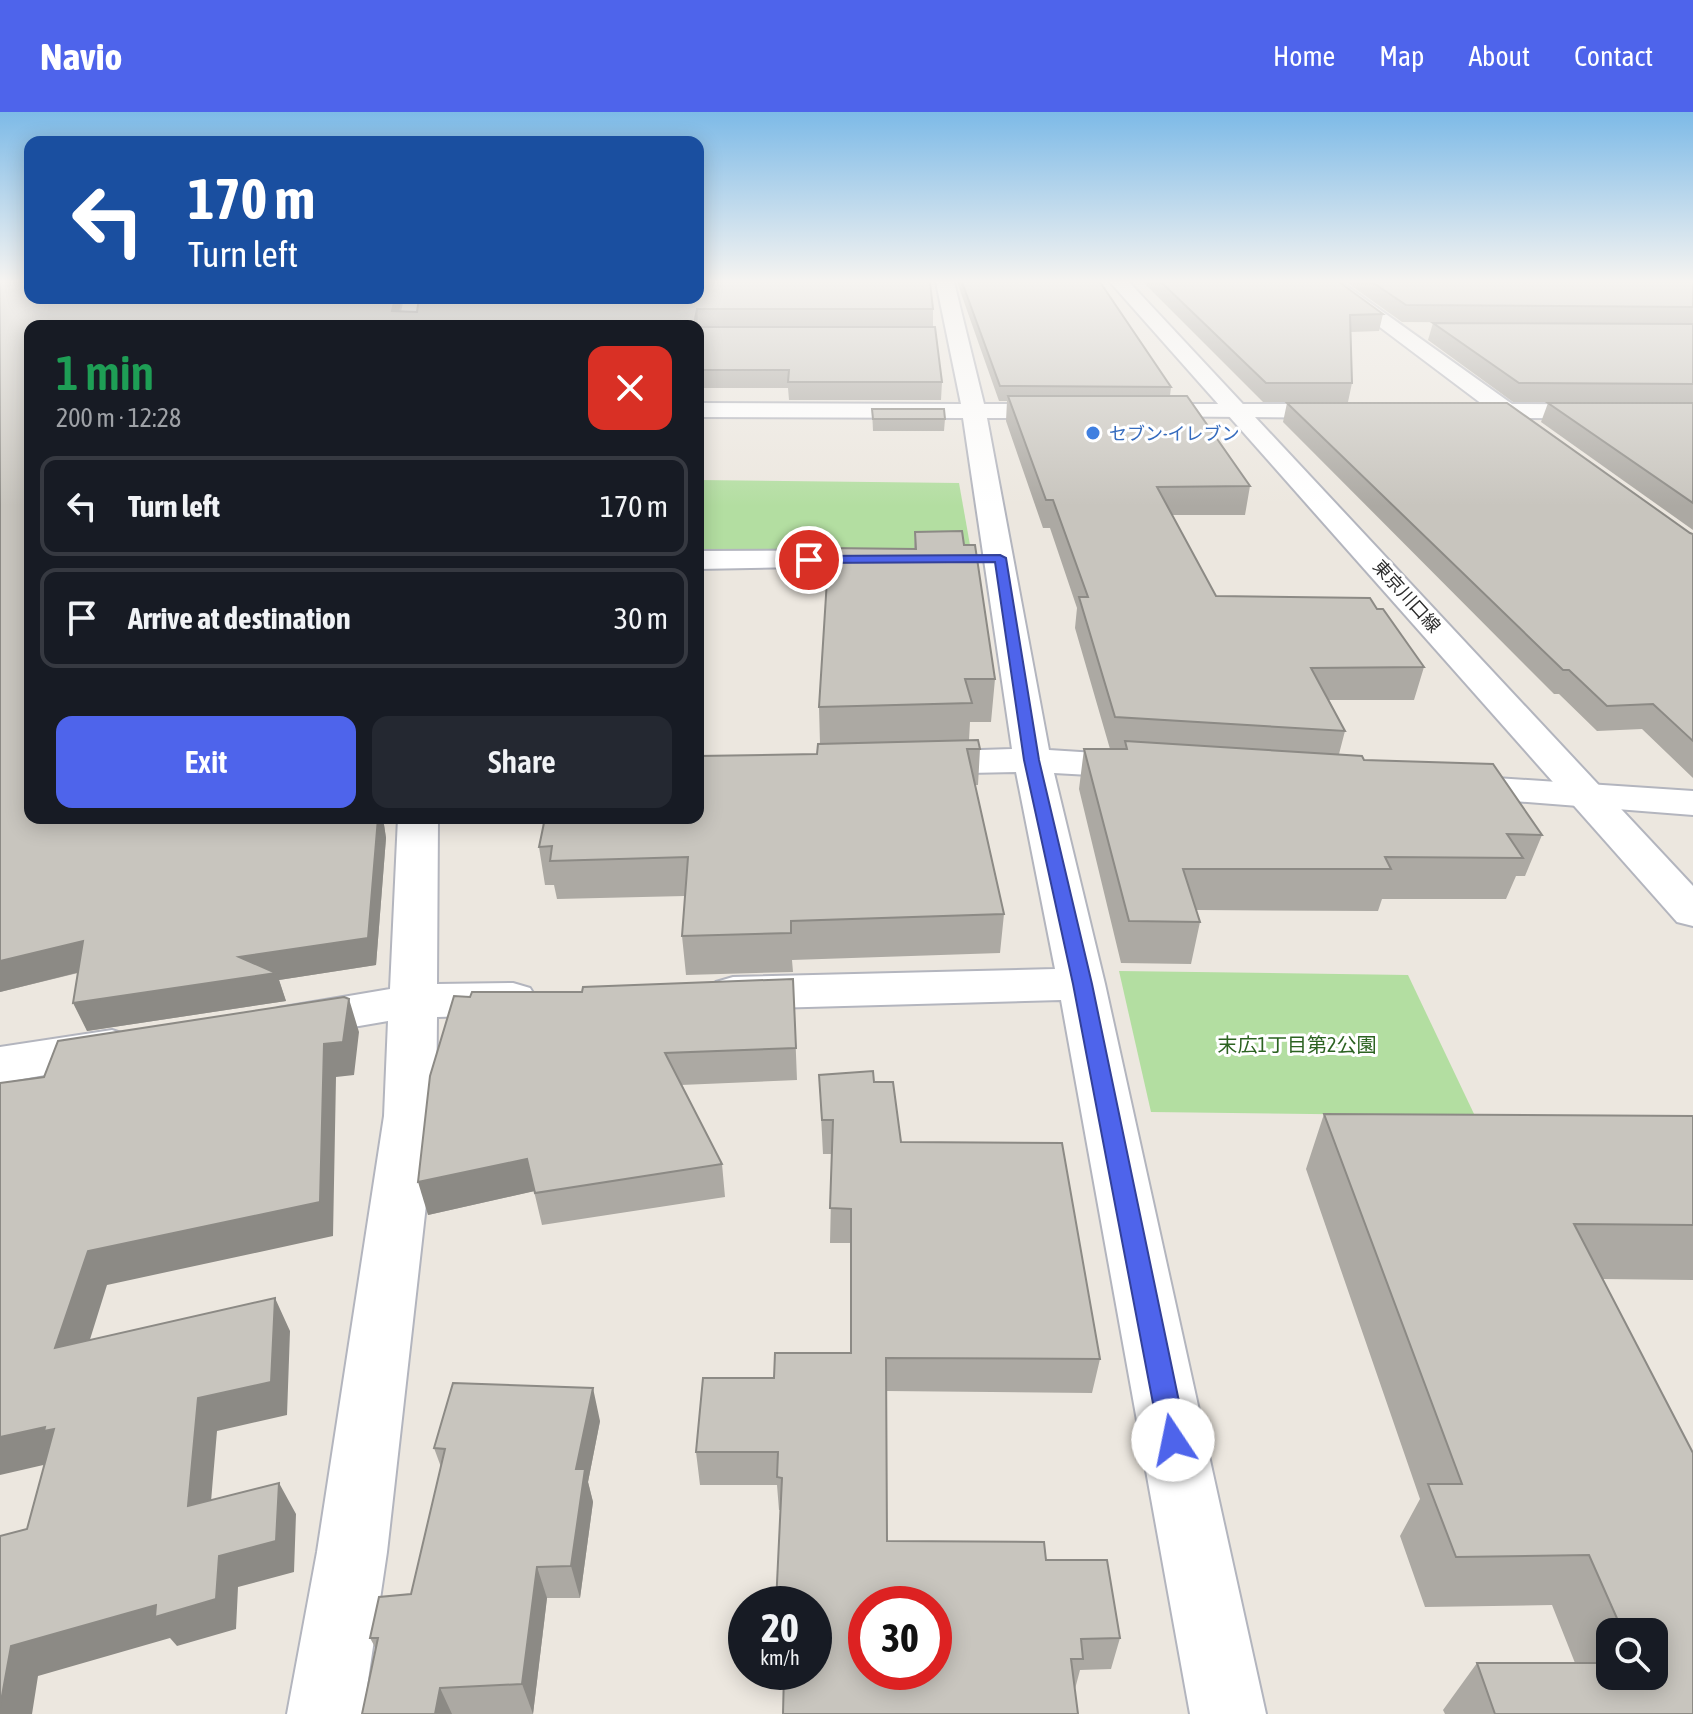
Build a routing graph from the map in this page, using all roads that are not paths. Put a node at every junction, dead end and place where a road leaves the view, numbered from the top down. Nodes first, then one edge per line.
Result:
1 (952, 357) edge
2 (1189, 357) edge
3 (1432, 357) edge
4 (704, 410) edge
5 (974, 411) junction
6 (1239, 411) junction
7 (1365, 411) edge
8 (1444, 411) edge
9 (1507, 412) junction
10 (1693, 412) edge
11 (1544, 439) edge
12 (921, 559) edge
13 (704, 560) edge
14 (1032, 760) junction
15 (888, 764) edge
16 (1175, 769) edge
17 (1413, 785) edge
18 (1588, 796) junction
19 (1693, 803) edge
20 (418, 824) edge
21 (1693, 912) edge
22 (1082, 984) junction
23 (685, 995) edge
24 (557, 998) edge
25 (414, 1001) junction
26 (245, 1027) edge
27 (153, 1042) edge
28 (0, 1065) edge
29 (325, 1714) edge
30 (1228, 1714) edge

1 - 5 street
2 - 6 street, 東京川口線
3 - 9 street
4 - 5 street
5 - 6 street
5 - 14 street
6 - 7 street
6 - 18 street, 東京川口線
8 - 9 street
9 - 10 street
9 - 11 street
12 - 13 street
14 - 15 street
14 - 16 street
14 - 22 street
17 - 18 street
18 - 19 street
18 - 21 street, 東京川口線
20 - 25 street
22 - 23 street
22 - 30 street
24 - 25 street
25 - 26 street
25 - 29 street
27 - 28 street

